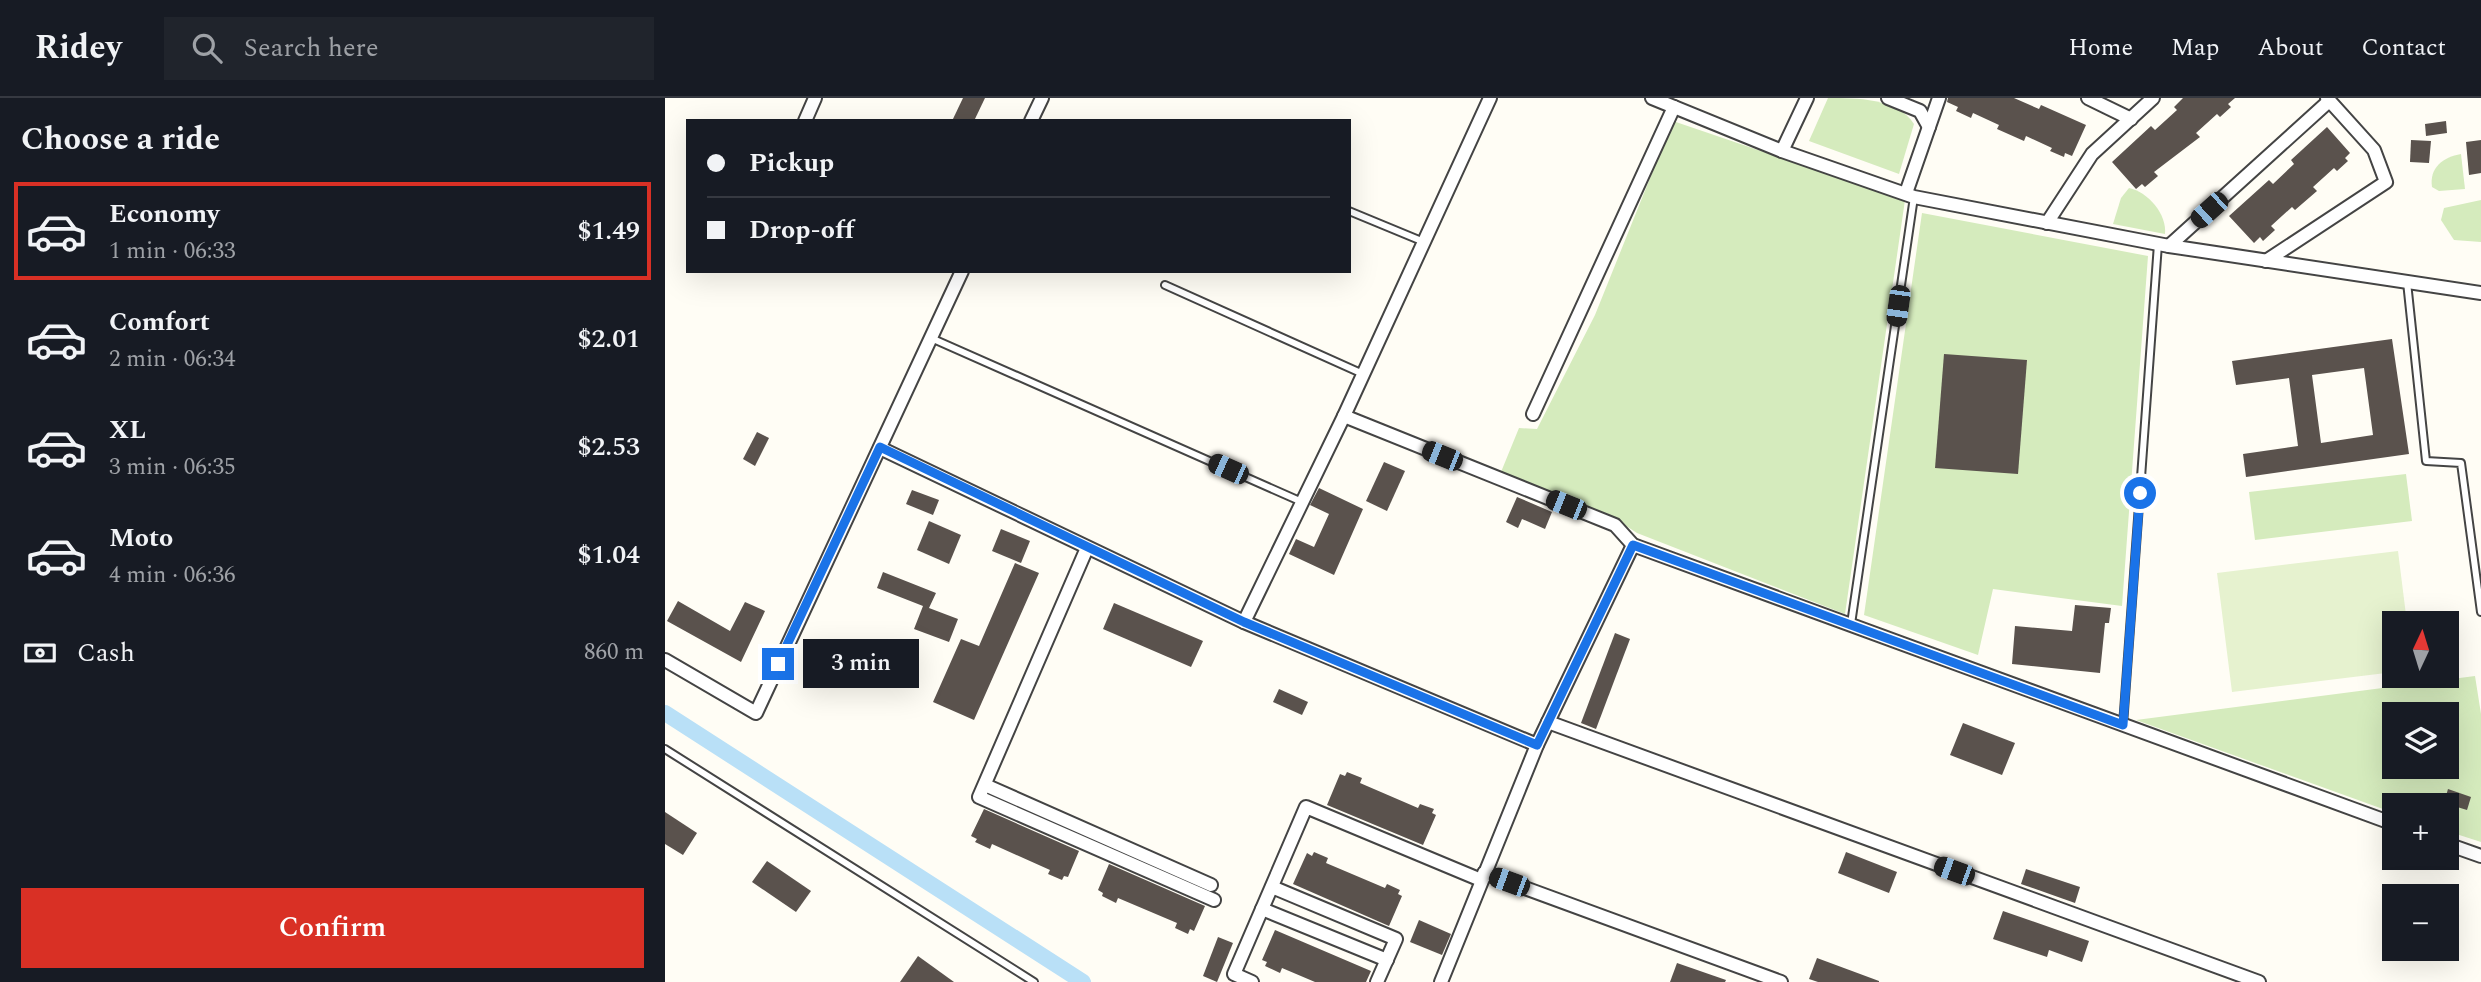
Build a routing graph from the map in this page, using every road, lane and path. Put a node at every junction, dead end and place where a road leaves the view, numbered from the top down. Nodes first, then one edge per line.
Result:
1 (815, 98) edge
2 (1042, 98) edge
3 (1490, 98) edge
4 (1653, 98) edge
5 (1807, 98) edge
6 (1888, 98) edge
7 (1939, 98) edge
8 (2088, 98) edge
9 (2153, 98) edge
10 (2328, 100) edge
11 (1674, 107) junction
12 (806, 119) edge
13 (1032, 119) edge
14 (2131, 119) junction
15 (1929, 127) junction
16 (1782, 151) junction
17 (1910, 195) junction
18 (1351, 212) edge
19 (2047, 223) junction
20 (1424, 242) junction
21 (2163, 245) junction
22 (2266, 261) junction
23 (961, 273) edge
24 (2407, 282) junction
25 (1165, 285) dead end
26 (2481, 293) edge
27 (931, 338) junction
28 (1363, 374) junction
29 (1533, 414) dead end
30 (1343, 416) junction
31 (880, 447) junction
32 (1302, 502) junction
33 (1633, 545) junction
34 (1087, 548) junction
35 (2481, 612) edge
36 (1244, 622) junction
37 (1851, 625) junction
38 (665, 660) edge
39 (1548, 722) junction
40 (2123, 725) junction
41 (1537, 745) junction
42 (665, 748) edge
43 (985, 785) junction
44 (2382, 820) edge
45 (2459, 848) edge
46 (2481, 856) edge
47 (1482, 877) junction
48 (1211, 885) dead end
49 (1272, 887) junction
50 (1214, 900) dead end
51 (1262, 909) junction
52 (1387, 960) junction
53 (1034, 982) edge
54 (1252, 982) edge
55 (1377, 982) edge
56 (1441, 982) edge
57 (1781, 982) edge
58 (2259, 982) edge

1 - 12 street
2 - 13 street
3 - 20 street
4 - 11 street
5 - 16 street
6 - 15 street
7 - 15 street
8 - 14 street
9 - 14 street
10 - 21 street
10 - 22 street
11 - 16 street
11 - 29 street
14 - 19 street
15 - 17 street
16 - 17 street
17 - 19 street
17 - 37 lane
18 - 20 lane
19 - 21 street
20 - 28 street
21 - 22 street
21 - 40 lane
22 - 24 street
23 - 27 street
24 - 26 street
24 - 35 lane
25 - 28 lane
27 - 31 street
27 - 32 lane
28 - 30 street
30 - 32 street
30 - 33 street
31 - 34 street
31 - 38 street
32 - 36 street
33 - 37 street
33 - 39 street
34 - 36 street
34 - 43 street
36 - 41 street
37 - 40 street
39 - 41 street
39 - 58 street
40 - 44 street
41 - 47 street
42 - 53 lane
43 - 48 street
43 - 50 street
45 - 46 street
47 - 49 street
47 - 56 street
47 - 57 street
49 - 51 street
49 - 52 street
51 - 52 street
51 - 54 street
52 - 55 street

